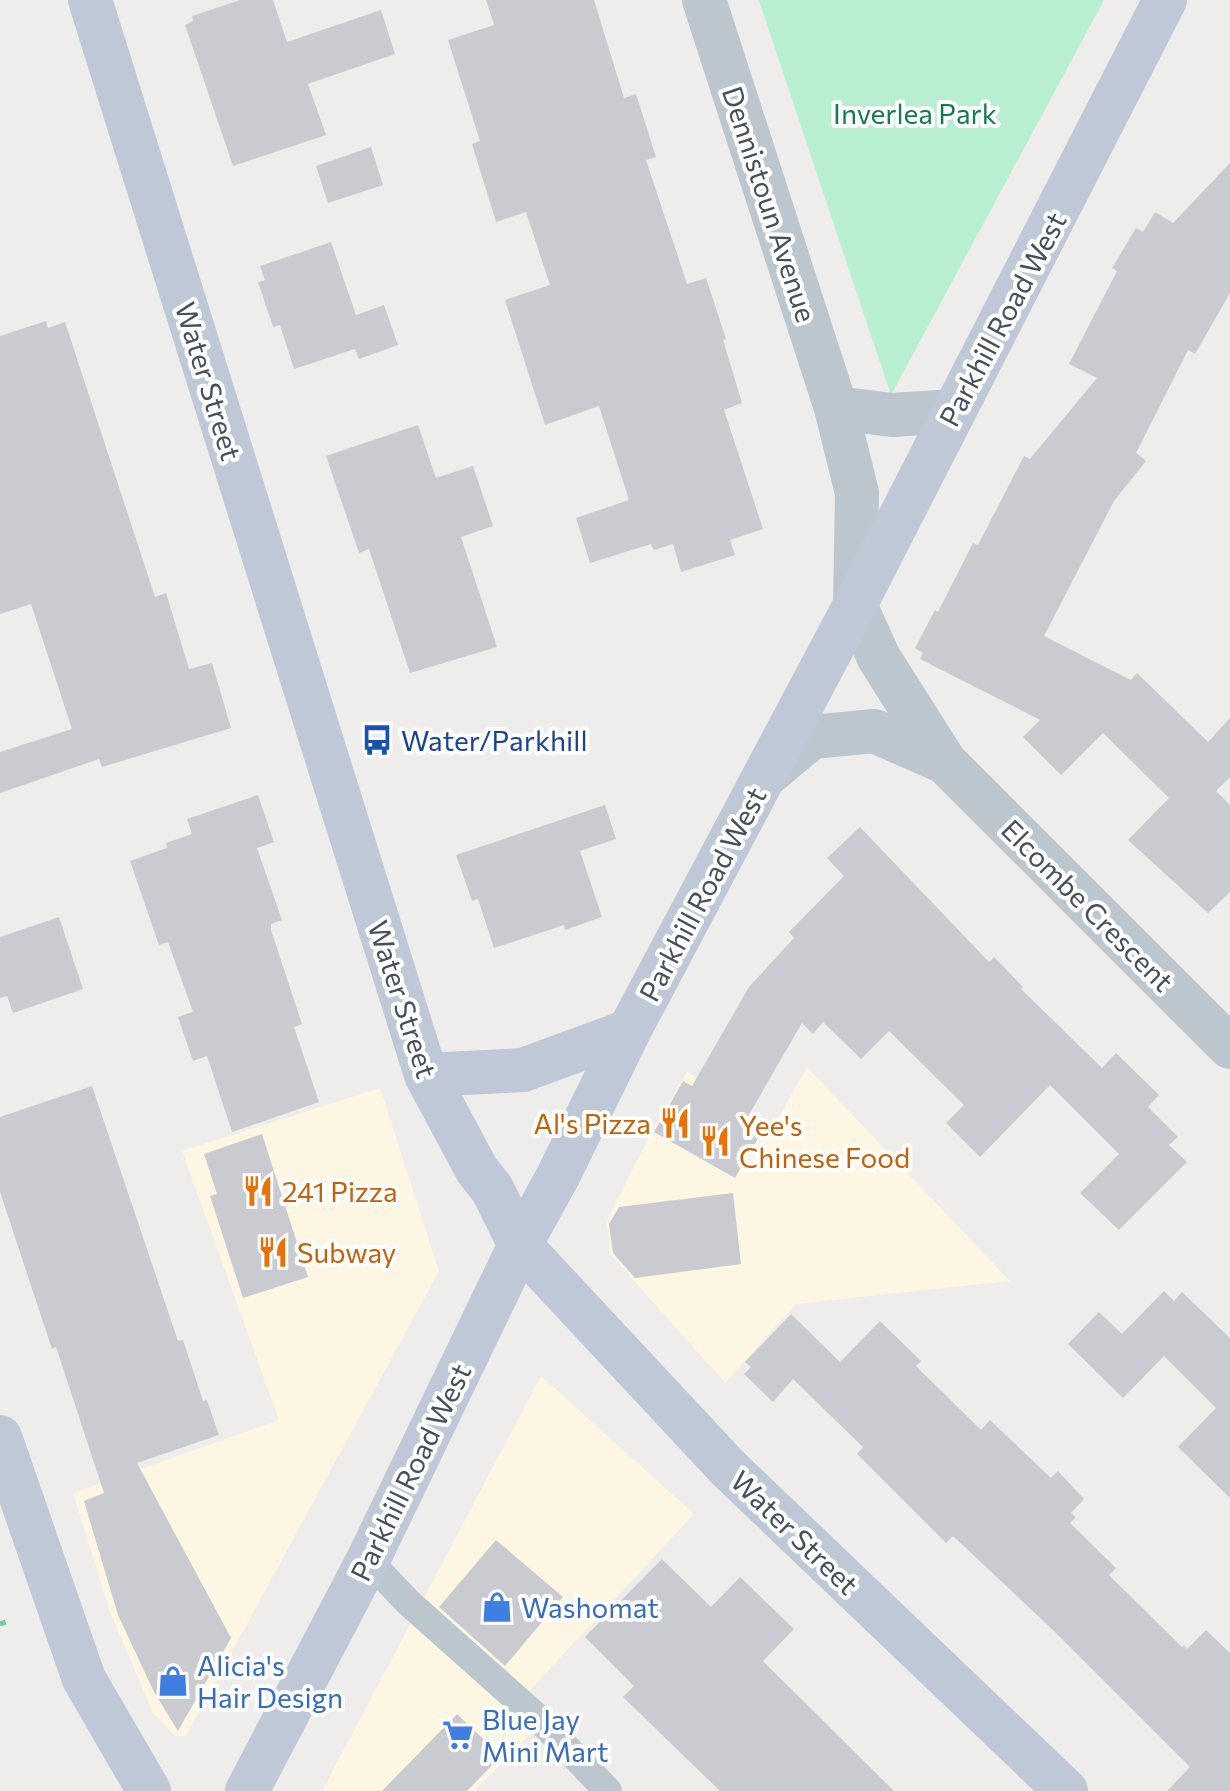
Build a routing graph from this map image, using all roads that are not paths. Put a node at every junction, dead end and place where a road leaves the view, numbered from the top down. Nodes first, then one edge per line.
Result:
1 (90, 0) edge
2 (704, 0) edge
3 (1165, 0) edge
4 (836, 408) junction
5 (954, 411) junction
6 (855, 605) junction
7 (945, 762) junction
8 (765, 776) junction
9 (629, 1031) junction
10 (1230, 1047) edge
11 (426, 1075) junction
12 (520, 1245) junction
13 (0, 1437) edge
14 (368, 1560) junction
15 (149, 1791) edge
16 (247, 1791) edge
17 (608, 1791) edge
18 (1066, 1791) edge

1 - 11 main road, Water Street
2 - 4 street, Dennistoun Avenue
3 - 5 main road, Parkhill Road West
4 - 5 street
4 - 6 street, Dennistoun Avenue
5 - 6 main road, Parkhill Road West
6 - 7 street, Elcombe Crescent
6 - 8 main road, Parkhill Road West
7 - 8 street, Elcombe Crescent
7 - 10 street, Elcombe Crescent
8 - 9 main road, Parkhill Road West
9 - 11 main road
9 - 12 main road, Parkhill Road West
11 - 12 main road, Water Street
12 - 14 main road, Parkhill Road West
12 - 18 main road, Water Street
13 - 15 main road
14 - 16 main road, Parkhill Road West
14 - 17 lane

